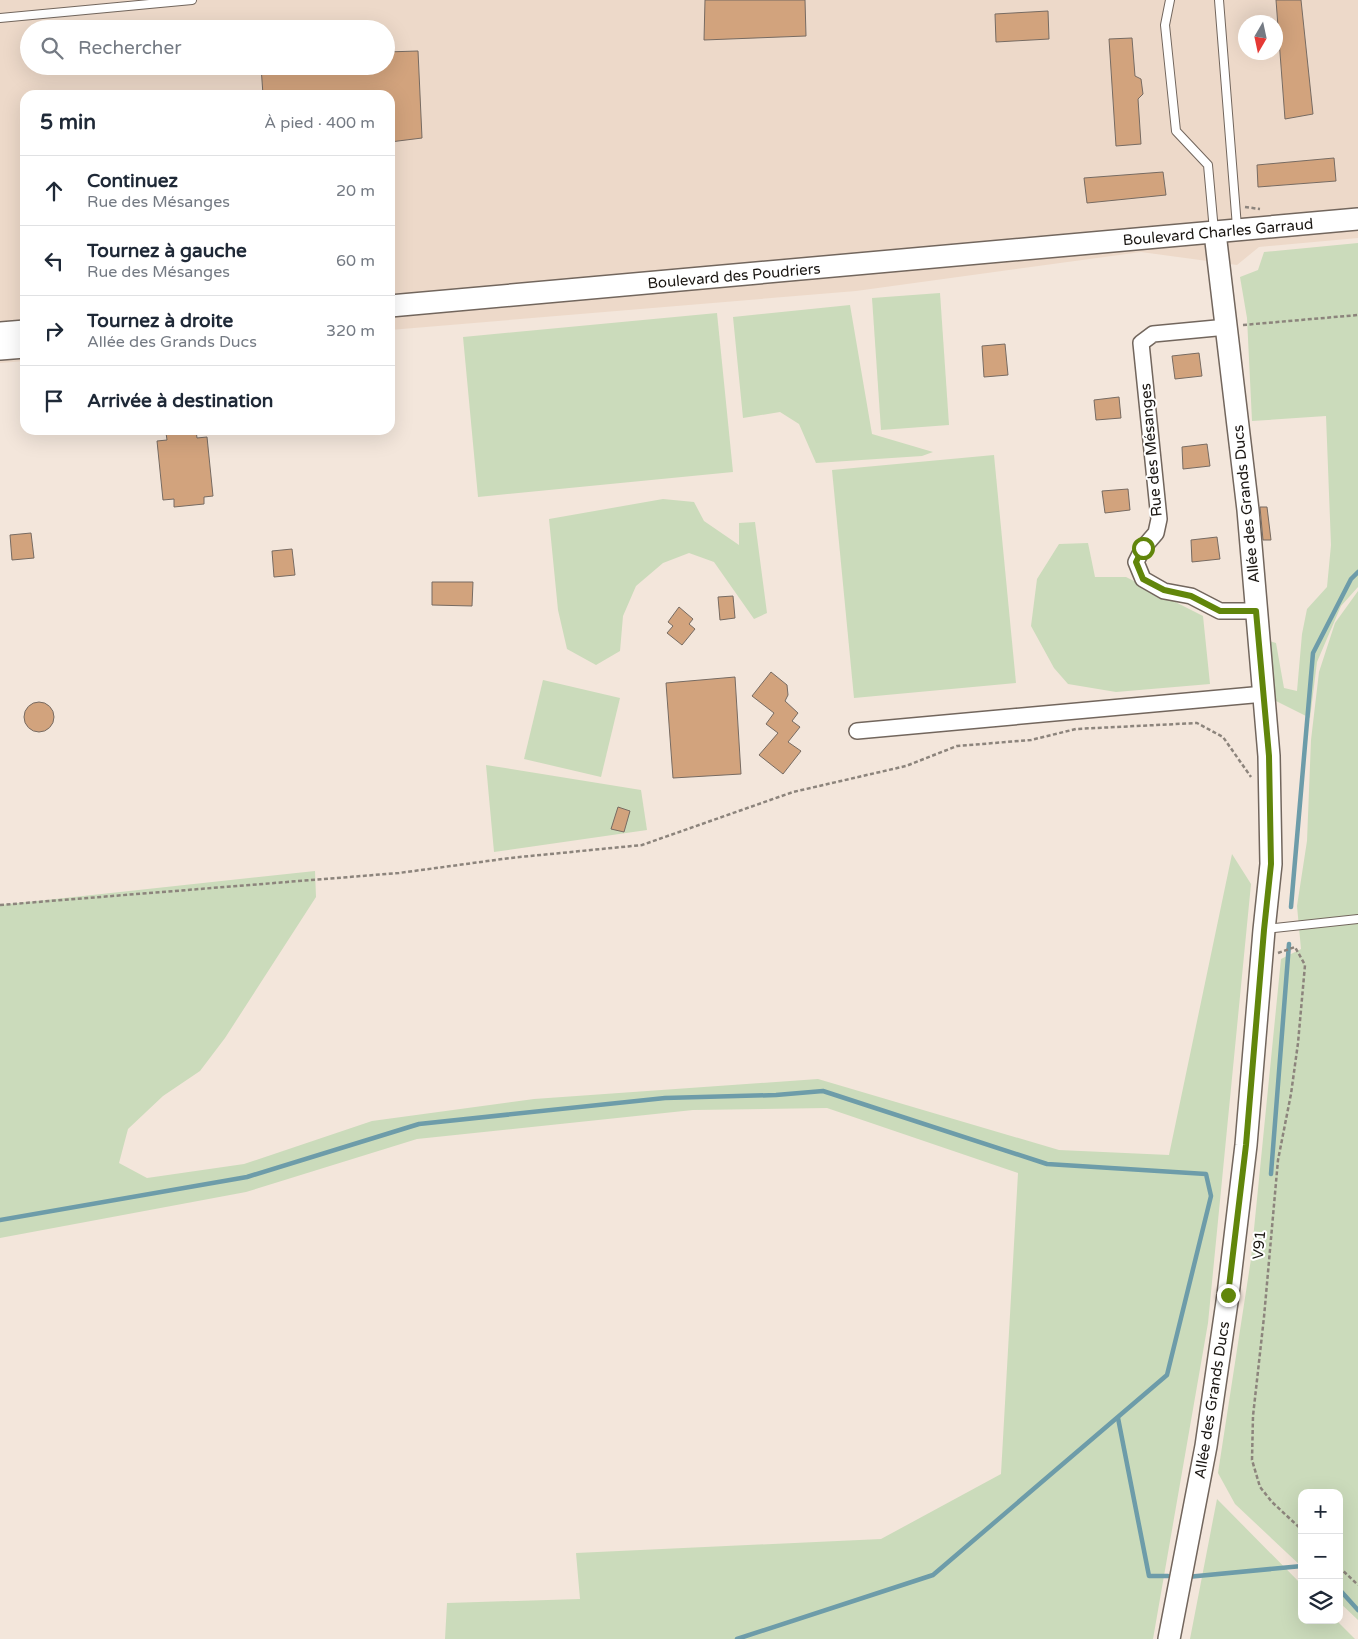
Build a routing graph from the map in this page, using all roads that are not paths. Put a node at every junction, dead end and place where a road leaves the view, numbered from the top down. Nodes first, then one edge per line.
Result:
1 (192, 0) edge
2 (1170, 0) edge
3 (1219, 0) edge
4 (0, 18) edge
5 (1358, 219) edge
6 (1237, 231) junction
7 (1214, 233) junction
8 (1078, 245) joint
9 (395, 306) edge
10 (1227, 327) junction
11 (20, 331) edge
12 (0, 333) edge
13 (20, 347) edge
14 (0, 349) edge
15 (1256, 611) junction
16 (1264, 694) junction
17 (857, 731) dead end
18 (1358, 919) edge
19 (1264, 930) junction
20 (1169, 1639) edge

1 - 4 lane
2 - 7 lane
3 - 6 lane
5 - 6 main road, Boulevard Charles Garraud
6 - 7 main road, Boulevard Charles Garraud
7 - 8 main road, Boulevard Charles Garraud
7 - 10 main road, Allée des Grands Ducs
8 - 9 main road, Boulevard des Poudriers
10 - 15 main road, Allée des Grands Ducs
10 - 15 street, Rue des Mésanges
11 - 12 main road
13 - 14 main road
15 - 16 main road, Allée des Grands Ducs
16 - 17 street
16 - 19 main road, Allée des Grands Ducs
18 - 19 lane
19 - 20 main road, Allée des Grands Ducs

